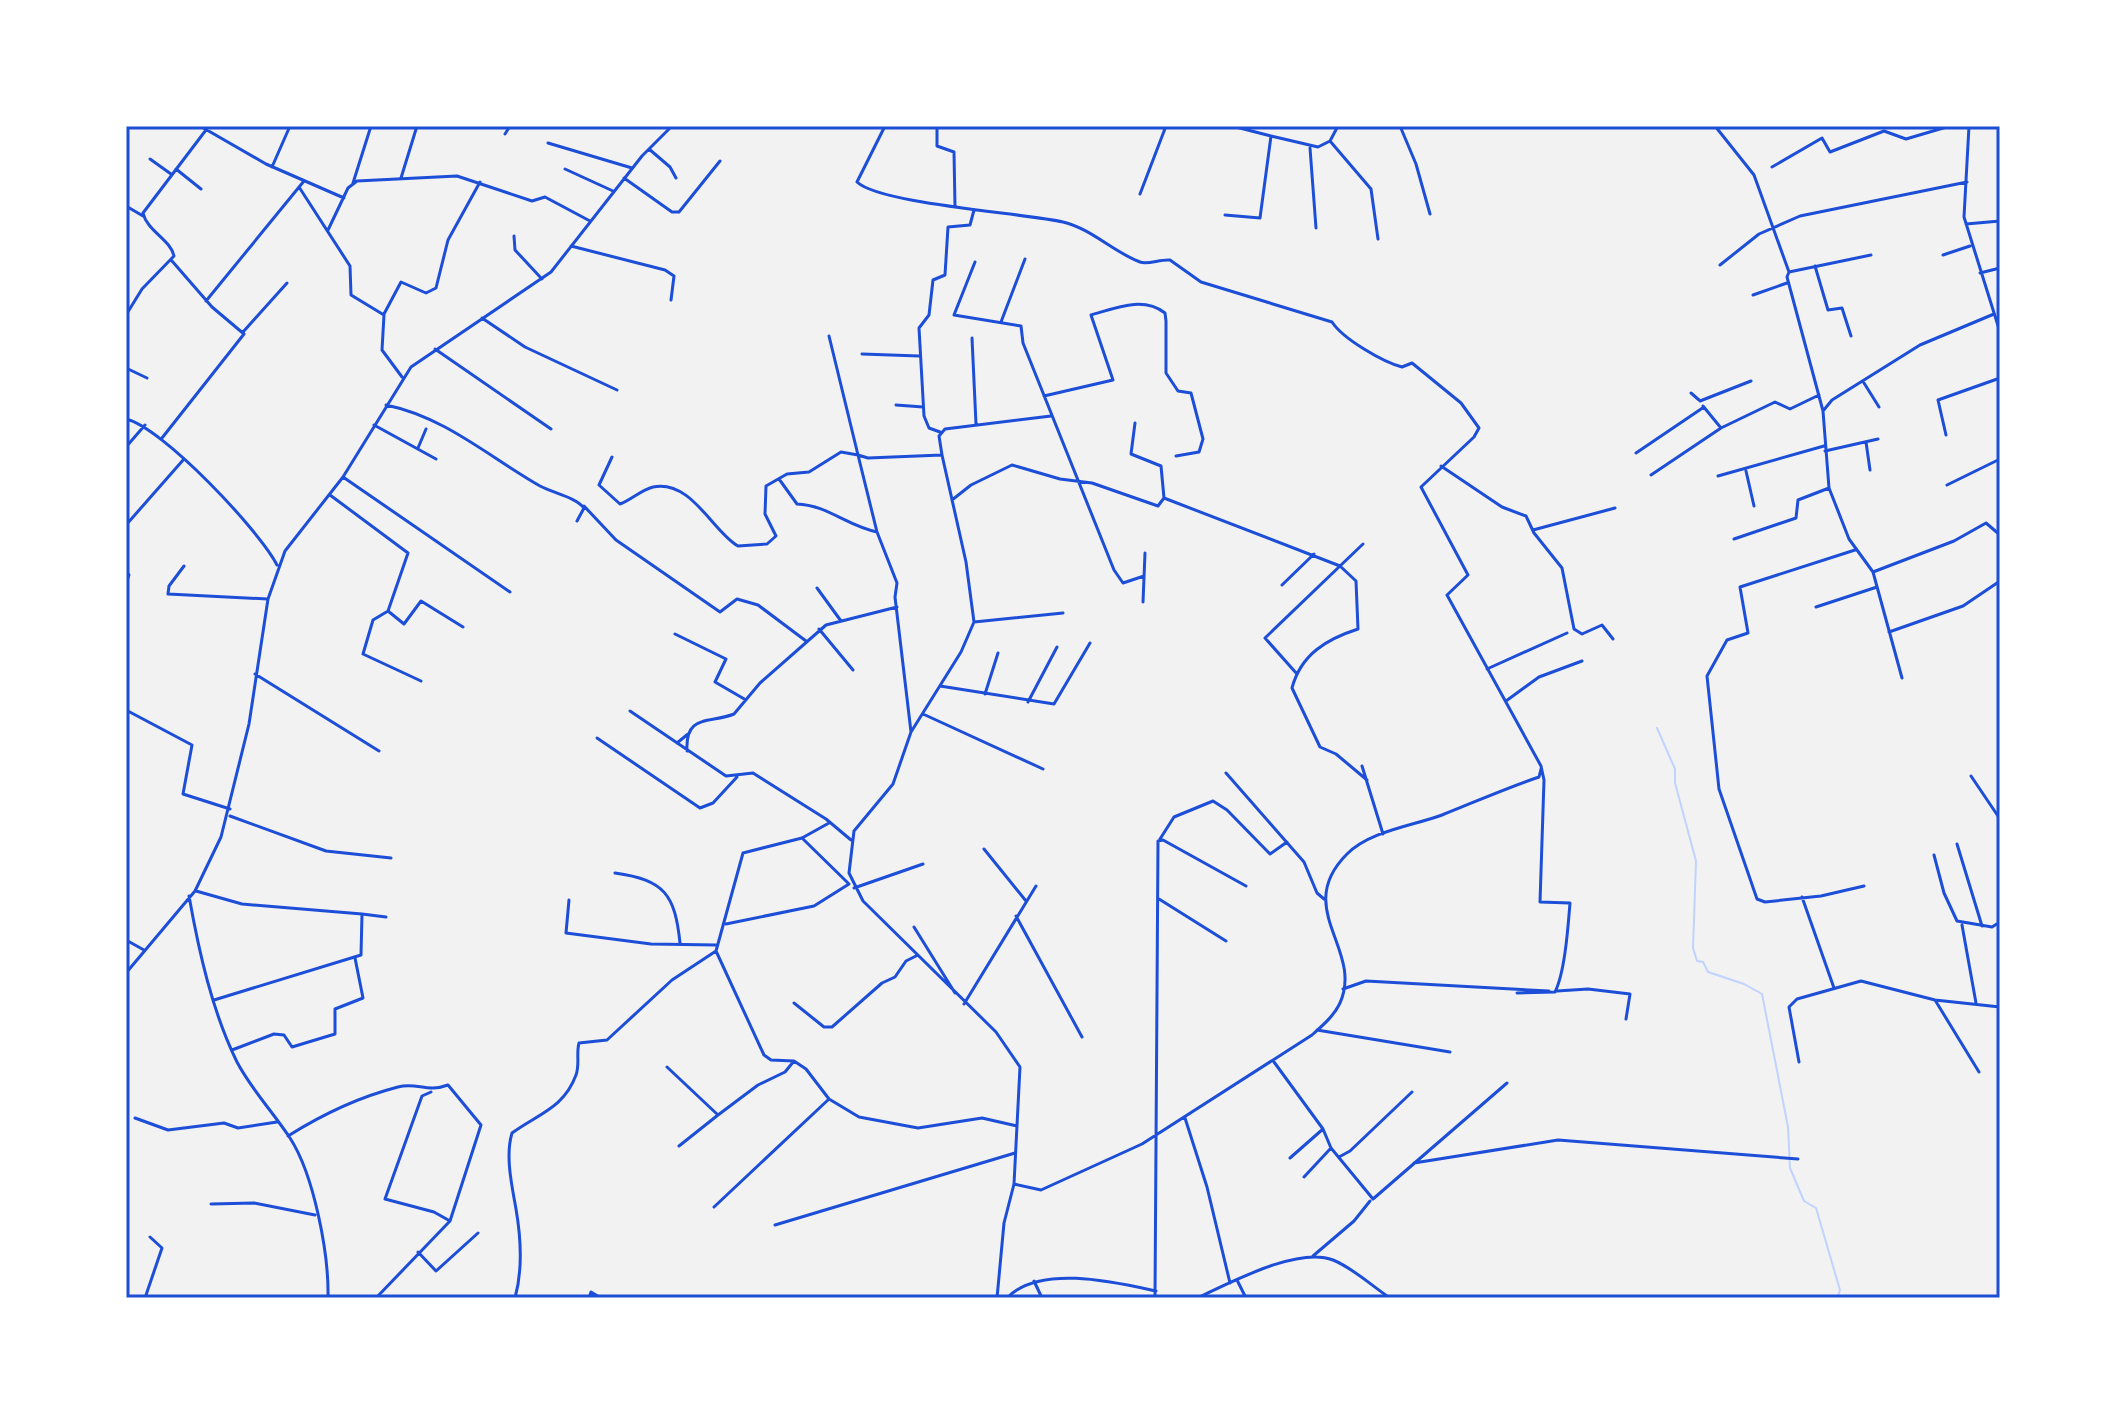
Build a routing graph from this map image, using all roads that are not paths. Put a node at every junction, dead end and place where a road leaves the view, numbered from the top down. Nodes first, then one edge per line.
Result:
1 (200, 126) edge
2 (290, 126) edge
3 (371, 126) edge
4 (417, 126) edge
5 (510, 126) edge
6 (661, 126) edge
7 (885, 126) edge
8 (937, 126) edge
9 (1166, 126) edge
10 (1232, 126) edge
11 (1338, 126) edge
12 (1400, 126) edge
13 (1715, 126) edge
14 (1950, 126) edge
15 (1969, 126) edge
16 (208, 128) edge
17 (670, 128) edge
18 (505, 134) dead end
19 (1271, 136) junction
20 (1330, 141) junction
21 (548, 143) dead end
22 (1310, 147) junction
23 (649, 149) junction
24 (150, 159) dead end
25 (720, 161) dead end
26 (272, 167) junction
27 (1772, 167) dead end
28 (176, 168) junction
29 (632, 168) junction
30 (565, 169) dead end
31 (171, 174) junction
32 (401, 178) junction
33 (624, 178) junction
34 (676, 178) dead end
35 (304, 181) junction
36 (480, 182) junction
37 (1967, 182) junction
38 (353, 183) junction
39 (299, 187) junction
40 (201, 189) dead end
41 (613, 191) junction
42 (1140, 194) dead end
43 (344, 198) junction
44 (126, 206) edge
45 (955, 207) junction
46 (974, 210) junction
47 (1430, 214) dead end
48 (1225, 215) dead end
49 (143, 216) junction
50 (590, 221) junction
51 (2000, 221) edge
52 (1966, 224) junction
53 (1775, 226) junction
54 (1316, 228) dead end
55 (328, 230) junction
56 (514, 236) dead end
57 (1378, 239) dead end
58 (1971, 245) junction
59 (571, 246) junction
60 (1871, 255) dead end
61 (1943, 255) dead end
62 (1025, 259) dead end
63 (172, 261) junction
64 (975, 262) dead end
65 (1720, 265) dead end
66 (1815, 266) junction
67 (2000, 268) edge
68 (1789, 272) junction
69 (1980, 273) junction
70 (542, 279) junction
71 (1788, 282) junction
72 (287, 283) dead end
73 (1753, 295) dead end
74 (671, 300) dead end
75 (206, 301) junction
76 (1994, 314) junction
77 (126, 315) edge
78 (384, 315) junction
79 (482, 318) junction
80 (1001, 322) junction
81 (1999, 326) edge
82 (243, 332) junction
83 (2000, 332) edge
84 (829, 336) dead end
85 (1851, 336) dead end
86 (972, 338) dead end
87 (435, 349) junction
88 (862, 354) dead end
89 (919, 356) junction
90 (126, 368) edge
91 (147, 378) dead end
92 (403, 378) junction
93 (2000, 378) edge
94 (1751, 381) dead end
95 (1863, 382) junction
96 (617, 390) dead end
97 (1691, 393) dead end
98 (1819, 395) junction
99 (1044, 396) junction
100 (1700, 401) junction
101 (386, 405) junction
102 (896, 405) dead end
103 (923, 407) junction
104 (1704, 407) junction
105 (1879, 407) dead end
106 (1823, 411) junction
107 (1051, 416) junction
108 (126, 419) edge
109 (1135, 423) dead end
110 (976, 424) junction
111 (145, 425) junction
112 (374, 425) junction
113 (1721, 428) junction
114 (426, 429) dead end
115 (551, 429) dead end
116 (940, 432) junction
117 (1946, 435) dead end
118 (162, 438) junction
119 (1878, 439) dead end
120 (1866, 442) junction
121 (126, 447) edge
122 (418, 448) junction
123 (1825, 448) junction
124 (1636, 453) dead end
125 (858, 455) junction
126 (942, 455) junction
127 (1176, 456) dead end
128 (612, 457) dead end
129 (184, 459) junction
130 (436, 459) dead end
131 (2000, 459) edge
132 (1441, 466) junction
133 (1745, 469) junction
134 (1870, 470) dead end
135 (1651, 475) dead end
136 (1718, 476) dead end
137 (343, 477) junction
138 (778, 478) junction
139 (1077, 480) junction
140 (1947, 485) dead end
141 (1829, 488) junction
142 (330, 495) junction
143 (1164, 498) junction
144 (952, 500) junction
145 (584, 506) junction
146 (1754, 506) dead end
147 (1615, 508) dead end
148 (577, 521) dead end
149 (126, 525) edge
150 (1533, 530) junction
151 (877, 532) junction
152 (2000, 535) edge
153 (1734, 539) dead end
154 (1363, 544) dead end
155 (1855, 550) junction
156 (1145, 553) dead end
157 (1314, 554) junction
158 (277, 565) junction
159 (184, 566) dead end
160 (1340, 566) junction
161 (126, 571) edge
162 (1873, 572) junction
163 (1144, 576) junction
164 (2000, 581) edge
165 (126, 583) edge
166 (1282, 585) dead end
167 (1877, 587) junction
168 (817, 588) dead end
169 (510, 592) dead end
170 (268, 599) junction
171 (1143, 602) dead end
172 (897, 607) junction
173 (1816, 607) dead end
174 (388, 611) junction
175 (1063, 613) dead end
176 (841, 621) junction
177 (974, 622) junction
178 (463, 627) dead end
179 (819, 629) junction
180 (1889, 632) junction
181 (1567, 633) dead end
182 (675, 634) dead end
183 (1613, 639) dead end
184 (806, 641) junction
185 (1090, 643) dead end
186 (1057, 647) dead end
187 (998, 653) dead end
188 (1582, 661) dead end
189 (1487, 669) junction
190 (853, 670) dead end
191 (255, 674) junction
192 (1297, 674) junction
193 (1902, 678) dead end
194 (421, 681) dead end
195 (940, 686) junction
196 (985, 694) junction
197 (746, 700) junction
198 (1506, 701) junction
199 (1028, 702) junction
200 (126, 710) edge
201 (630, 711) dead end
202 (923, 714) junction
203 (911, 732) junction
204 (688, 734) junction
205 (597, 738) dead end
206 (677, 743) junction
207 (379, 751) dead end
208 (687, 751) junction
209 (1362, 766) dead end
210 (1541, 766) junction
211 (1043, 769) dead end
212 (1226, 773) dead end
213 (1971, 776) dead end
214 (737, 777) junction
215 (1539, 777) junction
216 (1367, 780) junction
217 (1544, 780) junction
218 (230, 809) junction
219 (228, 816) junction
220 (2000, 819) edge
221 (829, 823) junction
222 (1383, 834) junction
223 (802, 838) junction
224 (1160, 839) junction
225 (851, 840) junction
226 (1287, 842) junction
227 (1957, 844) dead end
228 (984, 849) dead end
229 (1934, 855) dead end
230 (391, 858) dead end
231 (923, 864) dead end
232 (615, 873) dead end
233 (849, 884) junction
234 (1036, 886) dead end
235 (1246, 886) dead end
236 (1864, 886) dead end
237 (854, 888) junction
238 (195, 891) junction
239 (189, 896) junction
240 (1802, 897) junction
241 (1159, 899) junction
242 (1324, 899) junction
243 (569, 900) dead end
244 (1026, 901) junction
245 (362, 914) junction
246 (1016, 916) junction
247 (386, 917) dead end
248 (2000, 922) edge
249 (724, 925) junction
250 (1962, 925) junction
251 (1982, 926) junction
252 (914, 927) dead end
253 (126, 940) edge
254 (1226, 941) dead end
255 (680, 943) junction
256 (716, 945) junction
257 (145, 950) junction
258 (716, 951) junction
259 (918, 955) junction
260 (354, 957) junction
261 (126, 973) edge
262 (1834, 988) junction
263 (1343, 989) junction
264 (1555, 992) junction
265 (1517, 993) dead end
266 (956, 996) junction
267 (214, 1000) junction
268 (1935, 1000) junction
269 (794, 1003) dead end
270 (1976, 1003) junction
271 (964, 1004) junction
272 (2000, 1007) edge
273 (1626, 1019) dead end
274 (1317, 1030) junction
275 (1082, 1037) dead end
276 (232, 1050) junction
277 (1450, 1052) dead end
278 (794, 1061) junction
279 (1274, 1062) junction
280 (1799, 1062) dead end
281 (667, 1067) dead end
282 (1979, 1072) dead end
283 (1507, 1083) dead end
284 (432, 1091) junction
285 (1412, 1092) dead end
286 (829, 1099) junction
287 (718, 1115) junction
288 (135, 1118) dead end
289 (1185, 1118) junction
290 (277, 1122) junction
291 (1017, 1126) junction
292 (1323, 1129) junction
293 (1156, 1134) junction
294 (288, 1136) junction
295 (679, 1146) dead end
296 (1331, 1148) junction
297 (1015, 1153) junction
298 (1339, 1157) junction
299 (1290, 1158) dead end
300 (1798, 1159) dead end
301 (1414, 1163) junction
302 (1304, 1177) dead end
303 (1014, 1184) junction
304 (1370, 1199) junction
305 (211, 1204) dead end
306 (714, 1207) dead end
307 (315, 1215) junction
308 (450, 1221) junction
309 (775, 1225) dead end
310 (478, 1233) dead end
311 (150, 1237) dead end
312 (418, 1252) junction
313 (1313, 1256) junction
314 (1237, 1280) junction
315 (1034, 1281) junction
316 (1230, 1283) junction
317 (1156, 1291) junction
318 (145, 1298) edge
319 (328, 1298) edge
320 (376, 1298) edge
321 (515, 1298) edge
322 (589, 1298) edge
323 (601, 1298) edge
324 (997, 1298) edge
325 (1007, 1298) edge
326 (1042, 1298) edge
327 (1155, 1298) edge
328 (1197, 1298) edge
329 (1246, 1298) edge
330 (1390, 1298) edge

1 - 16 street
2 - 26 street
3 - 38 street
4 - 32 street
5 - 18 street
6 - 17 street
7 - 45 street
8 - 45 street
9 - 42 street
10 - 19 street
11 - 20 street
12 - 47 street
13 - 53 street
14 - 27 street
15 - 37 street
16 - 26 street
16 - 28 street
17 - 23 street
19 - 22 street
19 - 48 street
20 - 22 street
20 - 57 street
21 - 29 street
22 - 54 street
23 - 29 street
23 - 34 street
24 - 31 street
25 - 33 street
26 - 35 street
28 - 31 street
28 - 40 street
29 - 33 street
30 - 41 street
31 - 49 street
32 - 36 street
32 - 38 street
33 - 41 street
35 - 39 street
35 - 43 street
36 - 50 street
36 - 78 street
37 - 52 street
37 - 53 street
38 - 43 street
39 - 55 street
39 - 75 street
41 - 50 street
43 - 55 street
44 - 49 street
45 - 46 street
46 - 89 street
46 - 132 street
49 - 63 street
50 - 59 street
51 - 52 street
52 - 58 street
53 - 65 street
53 - 68 street
55 - 78 street
56 - 70 street
58 - 61 street
58 - 69 street
59 - 70 street
59 - 74 street
60 - 66 street
62 - 80 street
63 - 75 street
63 - 77 street
64 - 80 street
66 - 68 street
66 - 85 street
67 - 69 street
68 - 71 street
69 - 76 street
70 - 79 street
71 - 73 street
71 - 98 street
72 - 82 street
75 - 82 street
76 - 81 street
76 - 95 street
78 - 92 street
79 - 87 street
79 - 96 street
80 - 99 street
81 - 83 street
82 - 118 street
84 - 125 street
86 - 110 street
87 - 92 street
87 - 115 street
88 - 89 street
89 - 103 street
90 - 91 street
92 - 101 street
93 - 117 street
94 - 100 street
95 - 105 street
95 - 106 street
97 - 100 street
98 - 106 street
98 - 113 street
99 - 107 street
99 - 127 street
100 - 104 street
101 - 112 street
101 - 145 street
102 - 103 street
103 - 116 street
104 - 113 street
104 - 124 street
106 - 123 street
107 - 110 street
107 - 139 street
108 - 111 street
109 - 143 street
110 - 116 street
111 - 118 street
111 - 121 street
112 - 122 street
112 - 137 street
113 - 135 street
114 - 122 street
116 - 126 street
118 - 129 street
119 - 120 street
120 - 123 street
120 - 134 street
122 - 130 street
123 - 133 street
123 - 141 street
125 - 126 street
125 - 138 street
125 - 151 street
126 - 144 street
128 - 138 street
129 - 149 street
129 - 158 street
131 - 140 street
132 - 150 street
132 - 189 street
133 - 136 street
133 - 146 street
137 - 142 street
137 - 169 street
138 - 151 street
139 - 143 street
139 - 144 street
139 - 163 street
141 - 153 street
141 - 155 street
142 - 158 street
142 - 174 street
143 - 157 street
144 - 177 street
145 - 148 street
145 - 184 street
147 - 150 street
150 - 183 street
151 - 172 street
152 - 162 street
154 - 160 street
155 - 162 street
155 - 240 street
156 - 163 street
157 - 160 street
157 - 166 street
158 - 170 street
159 - 170 street
160 - 192 street
160 - 192 street
161 - 165 street
162 - 167 street
163 - 171 street
164 - 180 street
167 - 173 street
167 - 180 street
168 - 176 street
170 - 191 street
172 - 176 street
172 - 203 street
174 - 178 street
174 - 194 street
175 - 177 street
176 - 179 street
177 - 195 street
179 - 184 street
179 - 190 street
180 - 193 street
181 - 189 street
182 - 197 street
184 - 197 street
185 - 199 street
186 - 199 street
187 - 196 street
188 - 198 street
189 - 198 street
191 - 207 street
191 - 218 street
192 - 216 street
195 - 196 street
195 - 202 street
196 - 199 street
197 - 204 street
198 - 210 street
200 - 218 street
201 - 206 street
202 - 203 street
202 - 211 street
203 - 225 street
204 - 206 street
204 - 208 street
205 - 214 street
206 - 208 street
208 - 214 street
209 - 216 street
210 - 215 street
210 - 217 street
212 - 226 street
213 - 220 street
214 - 221 street
215 - 217 street
215 - 222 street
216 - 222 street
217 - 264 street
218 - 219 street
219 - 230 street
219 - 238 street
221 - 223 street
221 - 225 street
222 - 242 street
223 - 233 street
223 - 249 street
224 - 226 street
224 - 235 street
224 - 241 street
225 - 237 street
226 - 242 street
227 - 251 street
228 - 244 street
229 - 250 street
231 - 237 street
232 - 255 street
233 - 237 street
233 - 249 street
234 - 244 street
236 - 240 street
237 - 259 street
238 - 239 street
238 - 245 street
239 - 257 street
239 - 267 street
240 - 262 street
241 - 254 street
241 - 293 street
242 - 263 street
243 - 255 street
244 - 246 street
245 - 247 street
245 - 260 street
246 - 271 street
246 - 275 street
248 - 251 street
249 - 256 street
250 - 251 street
250 - 270 street
252 - 266 street
253 - 257 street
255 - 256 street
256 - 258 street
257 - 261 street
258 - 278 street
258 - 321 street
259 - 266 street
259 - 269 street
260 - 267 street
260 - 276 street
262 - 268 street
262 - 280 street
263 - 264 street
263 - 274 street
264 - 265 street
264 - 273 street
266 - 271 street
267 - 276 street
268 - 270 street
268 - 282 street
270 - 272 street
271 - 291 street
274 - 277 street
274 - 279 street
276 - 290 street
278 - 286 street
278 - 287 street
279 - 289 street
279 - 292 street
281 - 287 street
283 - 301 street
284 - 294 street
284 - 308 street
284 - 308 street
285 - 298 street
286 - 291 street
286 - 306 street
287 - 295 street
288 - 290 street
289 - 293 street
289 - 316 street
290 - 294 street
291 - 297 street
292 - 296 street
292 - 299 street
293 - 303 street
293 - 317 street
294 - 307 street
296 - 298 street
296 - 302 street
297 - 303 street
297 - 309 street
298 - 304 street
300 - 301 street
301 - 304 street
303 - 324 street
304 - 313 street
305 - 307 street
307 - 319 street
308 - 312 street
310 - 312 street
311 - 318 street
312 - 320 street
313 - 314 street
313 - 330 street
314 - 316 street
314 - 329 street
315 - 317 street
315 - 325 street
315 - 326 street
316 - 328 street
317 - 327 street
322 - 323 street

